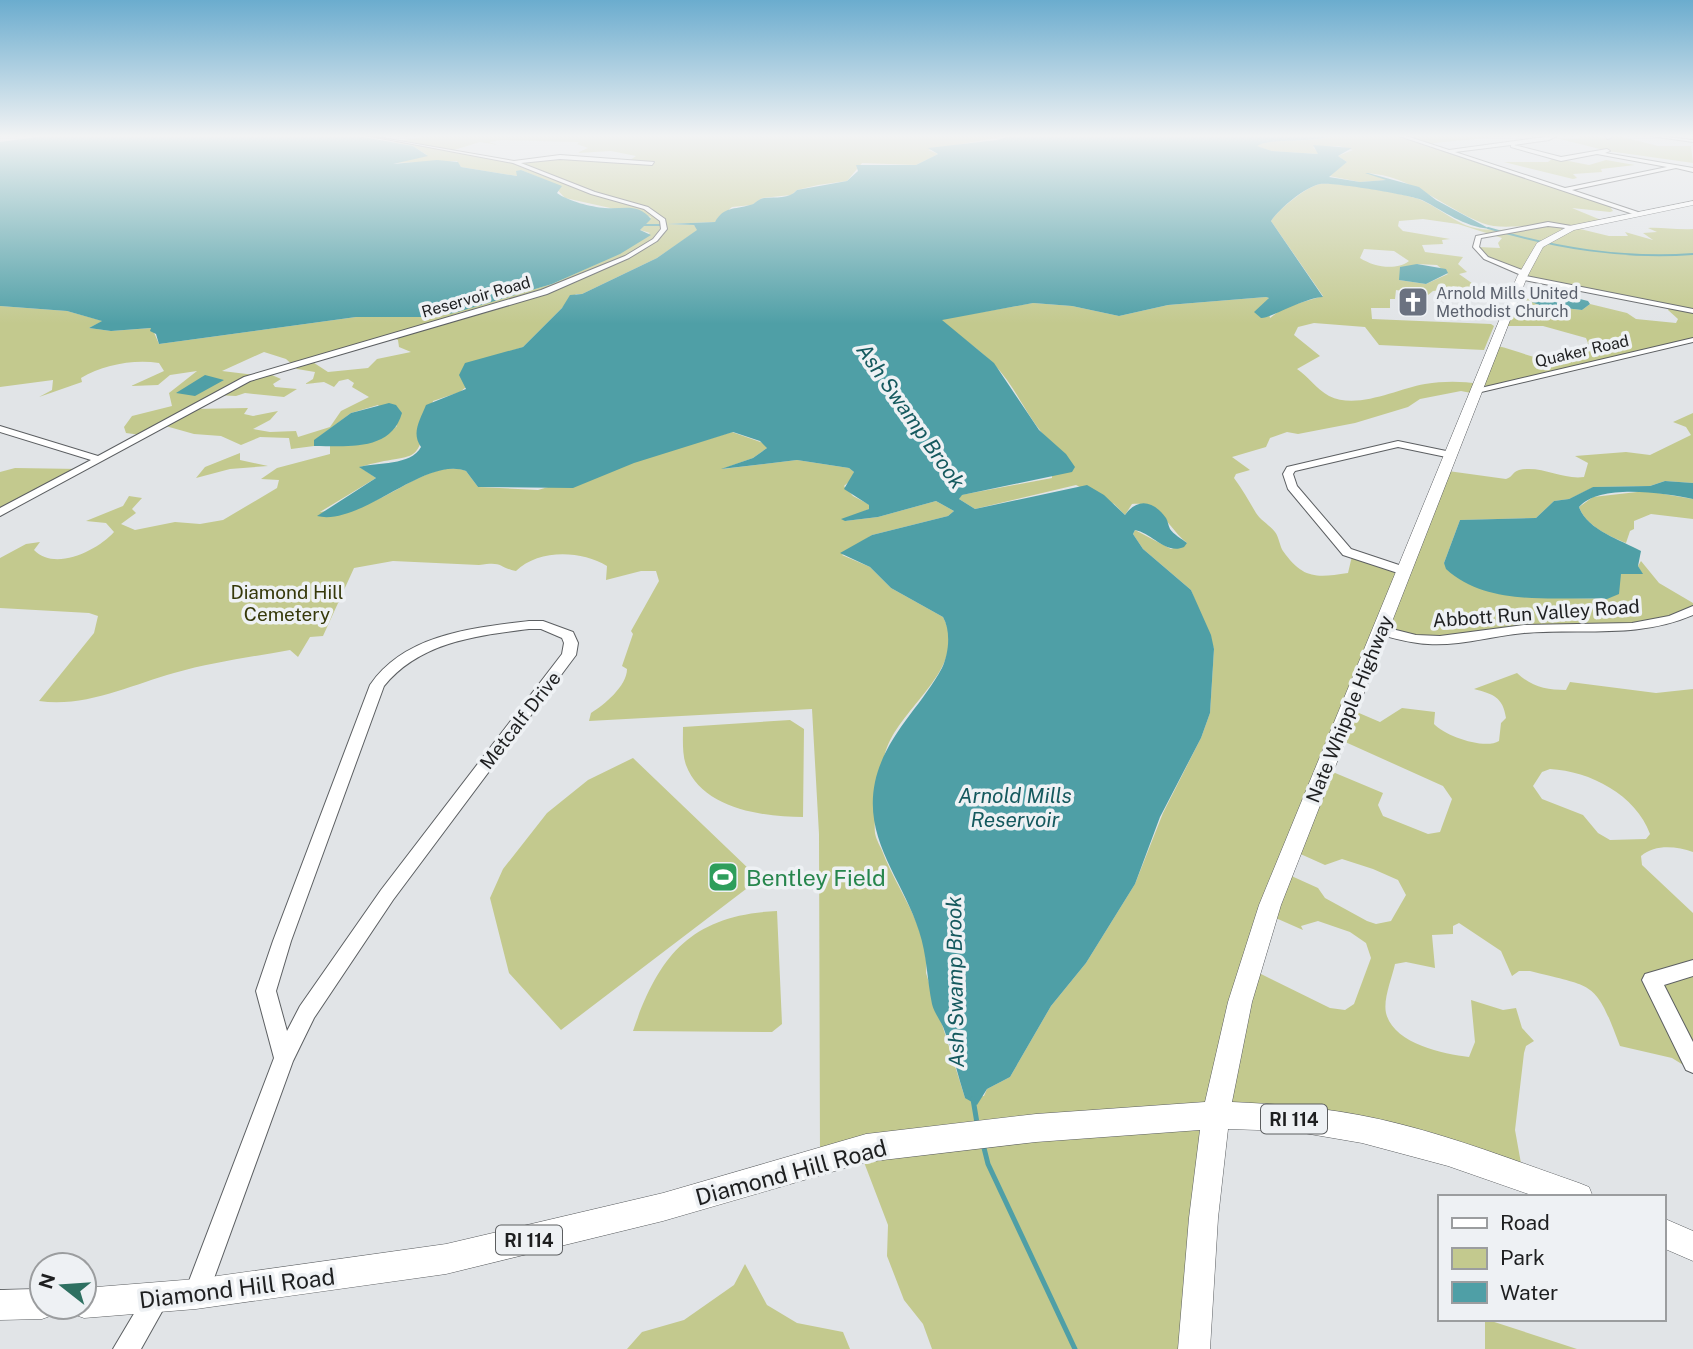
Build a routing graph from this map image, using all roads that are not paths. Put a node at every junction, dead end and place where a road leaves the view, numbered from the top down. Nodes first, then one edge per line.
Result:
1 (611, 198) edge
2 (1588, 198) edge
3 (1693, 203) edge
4 (1636, 213) junction
5 (1574, 227) junction
6 (1523, 276) junction
7 (1693, 311) edge
8 (1693, 340) edge
9 (1477, 390) junction
10 (0, 429) edge
11 (1451, 455) junction
12 (99, 459) junction
13 (0, 513) edge
14 (1404, 571) junction
15 (1693, 610) edge
16 (1380, 630) junction
17 (1693, 968) edge
18 (284, 1058) junction
19 (1693, 1063) edge
20 (1218, 1115) junction
21 (1573, 1195) edge
22 (1665, 1234) edge
23 (1693, 1247) edge
24 (196, 1294) junction
25 (157, 1299) junction
26 (98, 1302) edge
27 (28, 1304) edge
28 (0, 1305) edge
29 (127, 1349) edge
30 (1194, 1349) edge

1 - 12 street, Reservoir Road
2 - 4 street
3 - 4 main road, Nate Whipple Highway
4 - 5 main road, Nate Whipple Highway
5 - 6 main road, Nate Whipple Highway
5 - 6 street
6 - 7 street
6 - 9 main road, Nate Whipple Highway
8 - 9 street, Quaker Road
9 - 11 main road, Nate Whipple Highway
10 - 12 street
11 - 14 main road, Nate Whipple Highway
11 - 14 street
12 - 13 street, Reservoir Road
14 - 16 main road, Nate Whipple Highway
15 - 16 street, Abbott Run Valley Road
16 - 20 main road, Nate Whipple Highway
17 - 19 street
18 - 18 street, Metcalf Drive
18 - 24 street, Metcalf Drive
20 - 21 main road, Diamond Hill Road / RI 114
20 - 24 main road, Diamond Hill Road / RI 114
20 - 30 main road, Nate Whipple Highway
22 - 23 main road
24 - 25 main road, Diamond Hill Road / RI 114
25 - 26 main road, Diamond Hill Road / RI 114
25 - 29 street
27 - 28 main road

